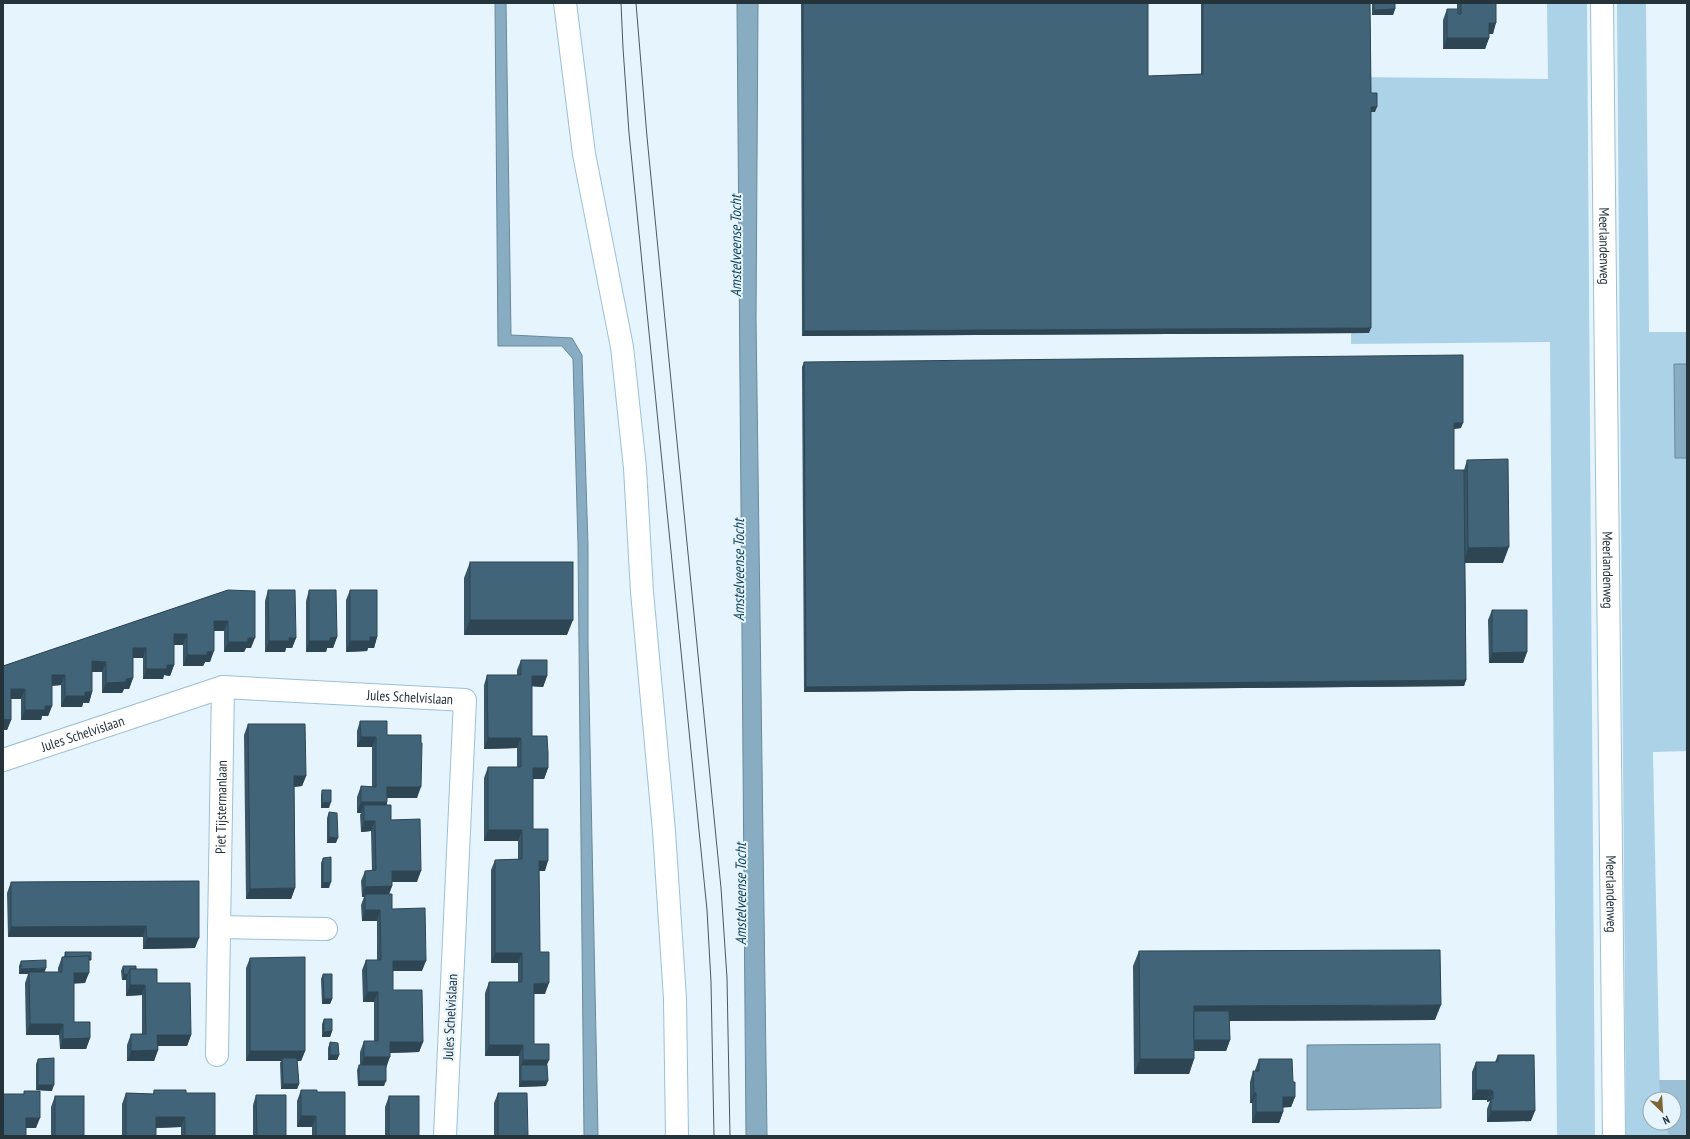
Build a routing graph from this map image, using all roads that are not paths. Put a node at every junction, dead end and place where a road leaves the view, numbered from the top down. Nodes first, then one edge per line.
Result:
1 (565, 3) edge
2 (1602, 3) edge
3 (223, 687) junction
4 (3, 760) edge
5 (219, 927) junction
6 (326, 929) dead end
7 (217, 1055) dead end
8 (445, 1136) edge
9 (678, 1136) edge
10 (1614, 1136) edge

1 - 9 street
2 - 10 street, Meerlandenweg
3 - 4 street, Jules Schelvislaan
3 - 5 street, Piet Tijstermanlaan
3 - 8 street, Jules Schelvislaan
5 - 6 street
5 - 7 street, Piet Tijstermanlaan

